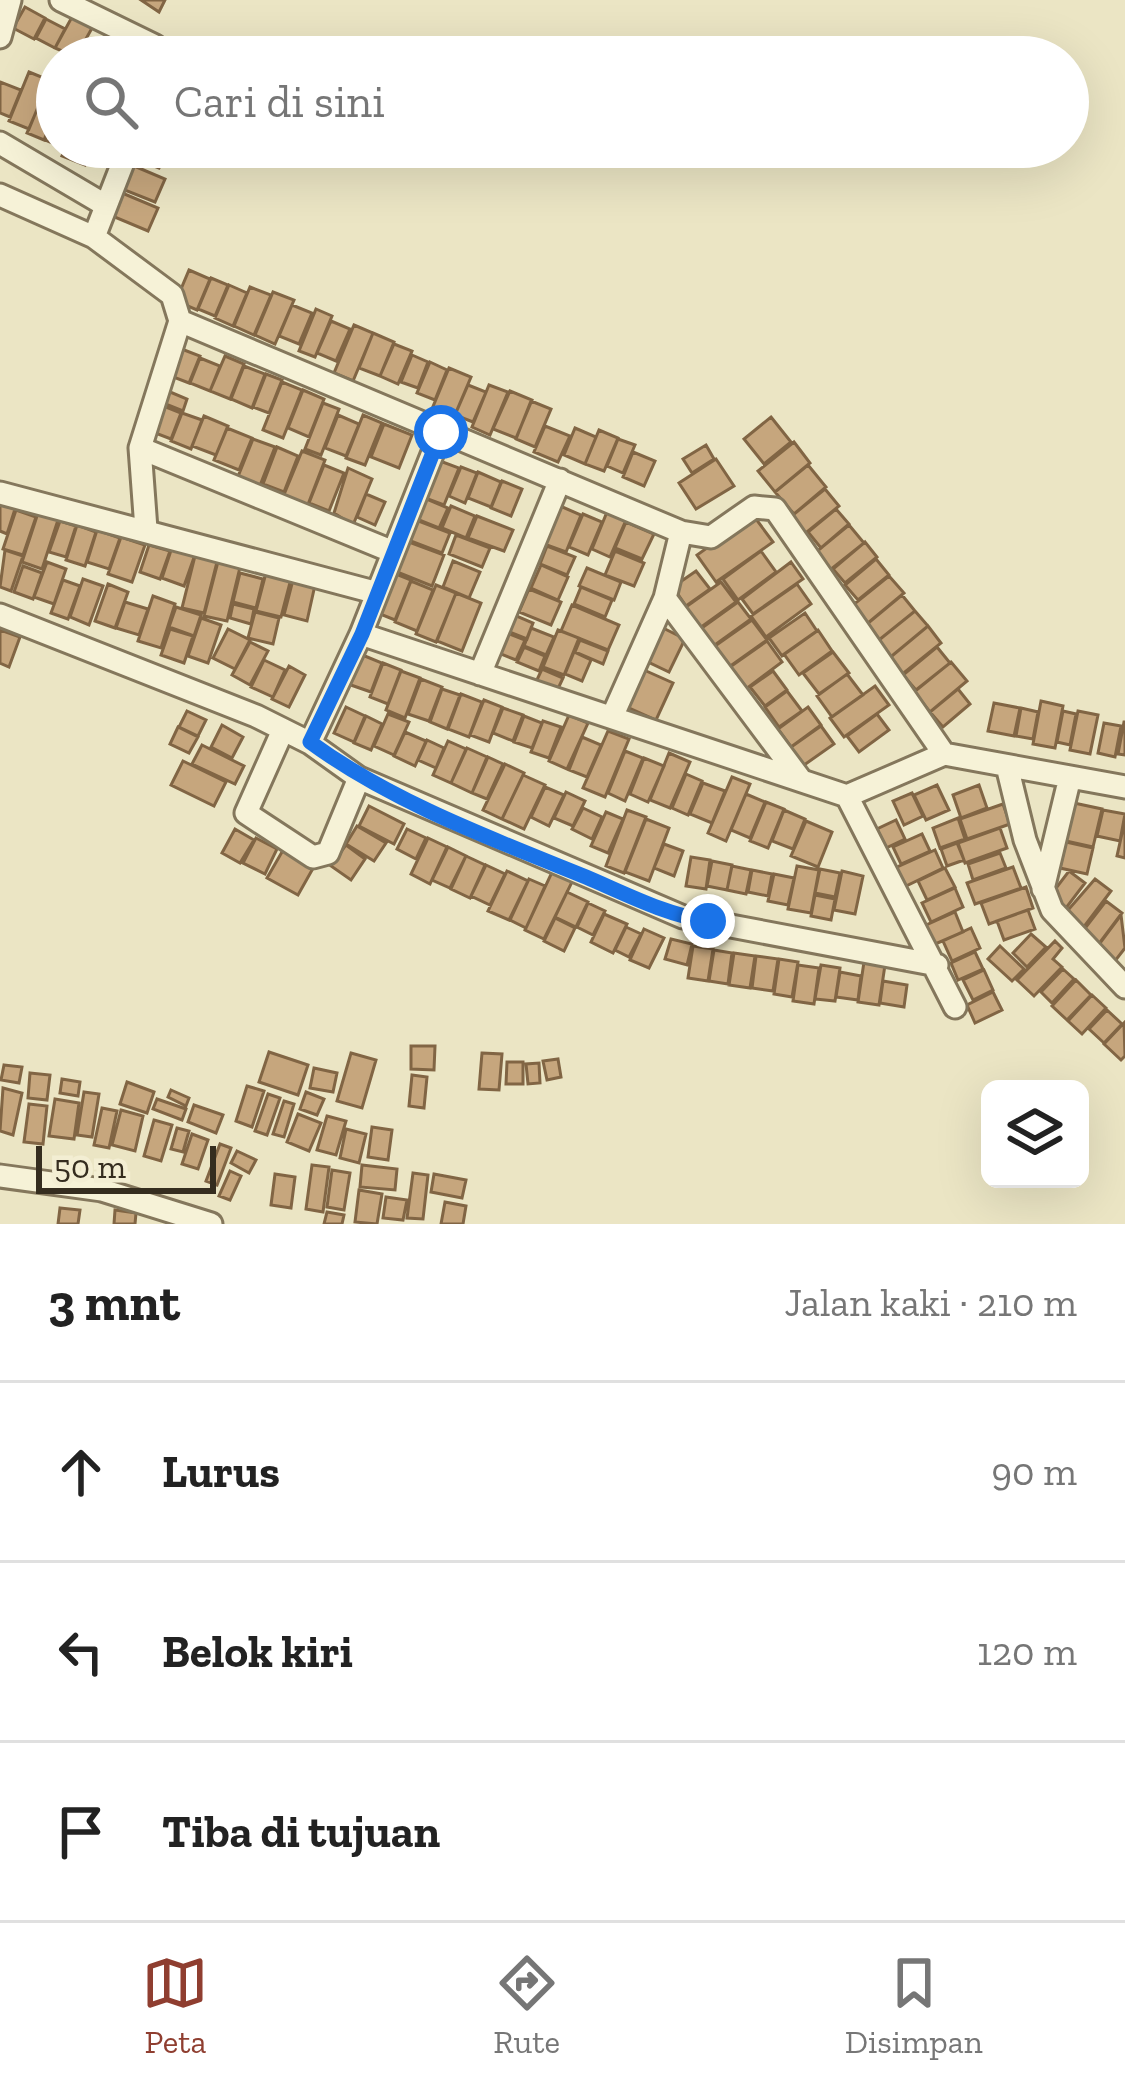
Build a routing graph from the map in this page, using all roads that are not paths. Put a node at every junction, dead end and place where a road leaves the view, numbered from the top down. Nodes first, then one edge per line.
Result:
1 (10, 0) edge
2 (61, 0) edge
3 (135, 36) edge
4 (0, 37) edge
5 (0, 143) edge
6 (36, 164) edge
7 (42, 168) edge
8 (120, 168) edge
9 (0, 195) edge
10 (105, 205) junction
11 (94, 237) junction
12 (180, 321) junction
13 (441, 432) junction
14 (140, 448) junction
15 (560, 480) junction
16 (0, 493) edge
17 (146, 529) junction
18 (681, 532) junction
19 (391, 551) junction
20 (374, 592) junction
21 (665, 598) junction
22 (0, 615) edge
23 (362, 634) junction
24 (479, 674) junction
25 (612, 717) junction
26 (283, 730) junction
27 (310, 742) junction
28 (944, 754) junction
29 (1007, 766) junction
30 (1070, 777) junction
31 (359, 778) junction
32 (802, 782) junction
33 (1125, 788) edge
34 (847, 796) junction
35 (1042, 890) junction
36 (938, 964) junction
37 (1125, 986) edge
38 (955, 1007) dead end
39 (0, 1175) edge
40 (211, 1224) edge

1 - 4 street
2 - 3 street
5 - 6 street
7 - 10 street
8 - 10 street
9 - 11 street
10 - 11 street
11 - 12 street
12 - 13 street
12 - 14 street
13 - 15 street
13 - 19 street
14 - 17 street
14 - 19 street
15 - 18 street
15 - 24 street
16 - 17 street
17 - 20 street
18 - 21 street
18 - 28 street
19 - 20 street
20 - 23 street
21 - 25 street
21 - 32 street
22 - 26 street
23 - 24 street
23 - 27 street
24 - 25 street
25 - 32 street
26 - 27 street
26 - 31 street
27 - 31 street
28 - 29 street
28 - 34 street
29 - 30 street
29 - 35 street
30 - 33 street
30 - 35 street
31 - 36 street
32 - 34 street
34 - 36 street
35 - 37 street
36 - 38 street
39 - 40 street

